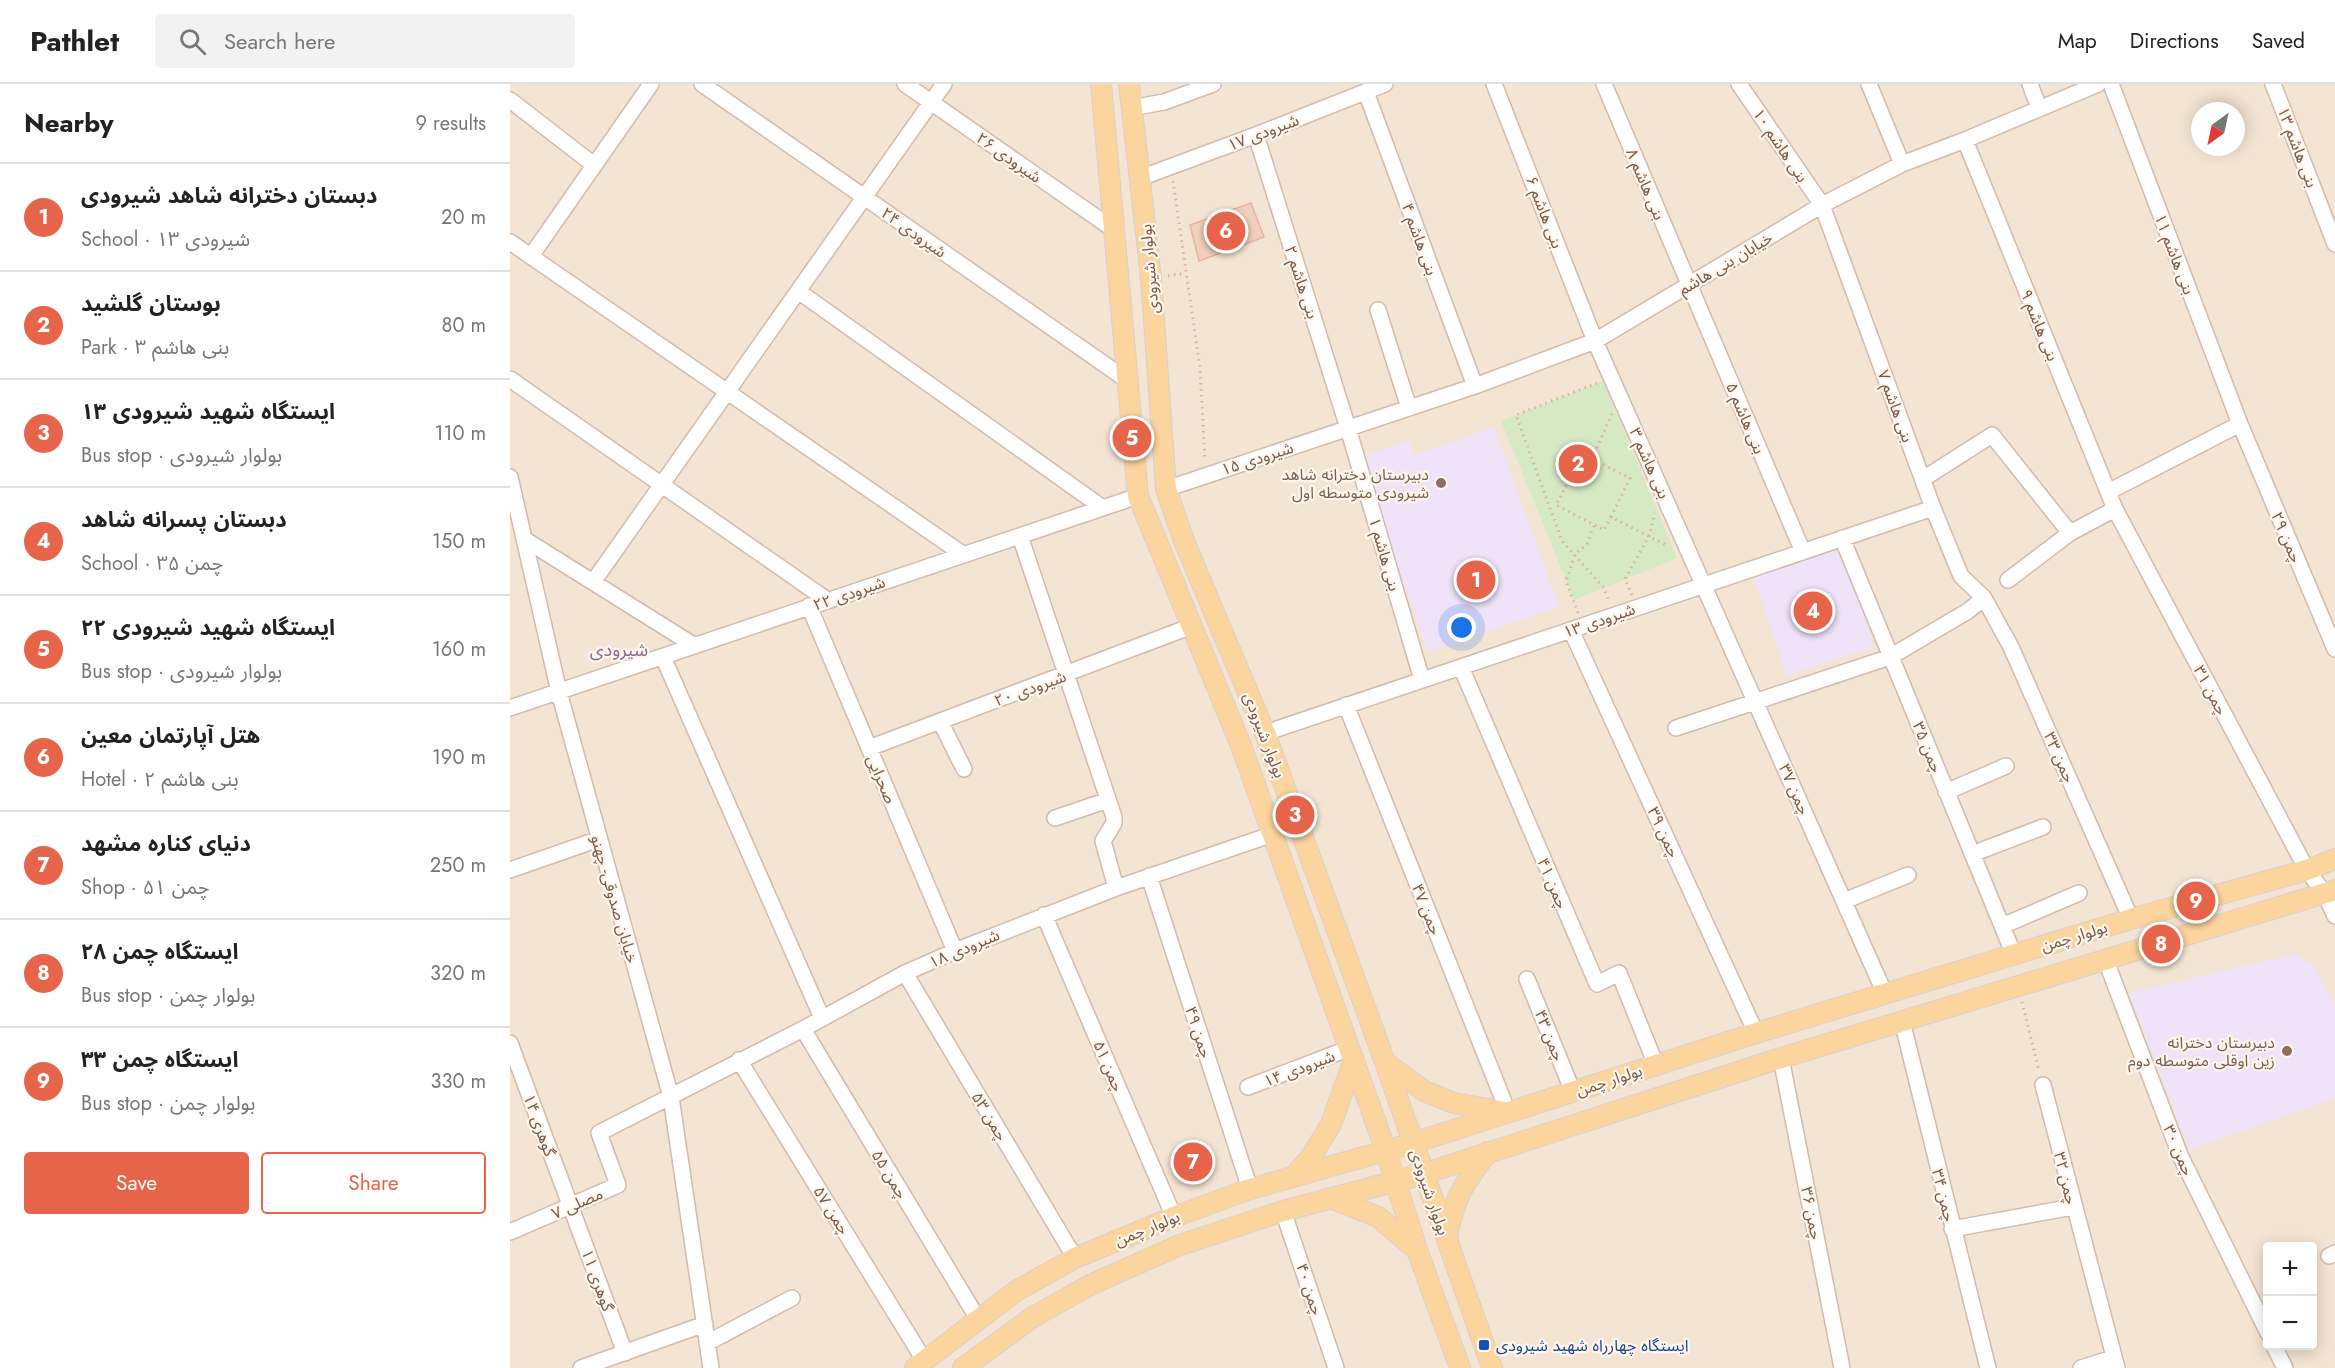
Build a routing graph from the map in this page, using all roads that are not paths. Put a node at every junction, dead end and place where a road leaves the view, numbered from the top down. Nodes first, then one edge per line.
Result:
1 (651, 84) edge
2 (702, 84) edge
3 (905, 84) edge
4 (944, 84) edge
5 (1101, 84) edge
6 (1129, 84) edge
7 (1213, 84) edge
8 (1385, 84) edge
9 (1494, 84) edge
10 (1604, 84) edge
11 (1739, 84) edge
12 (1869, 84) edge
13 (2030, 84) edge
14 (2098, 84) edge
15 (2111, 84) edge
16 (2273, 84) edge
17 (1366, 92) junction
18 (510, 100) edge
19 (931, 102) junction
20 (1131, 108) junction
21 (2039, 108) junction
22 (1256, 135) junction
23 (1965, 140) junction
24 (1902, 164) junction
25 (594, 165) junction
26 (1140, 178) junction
27 (864, 197) junction
28 (1822, 205) junction
29 (1113, 229) junction
30 (510, 242) edge
31 (2335, 243) edge
32 (531, 256) junction
33 (1688, 285) junction
34 (798, 291) junction
35 (1378, 310) dead end
36 (1595, 341) junction
37 (510, 379) edge
38 (1127, 381) junction
39 (1475, 386) junction
40 (727, 392) junction
41 (1409, 408) junction
42 (2240, 424) junction
43 (1348, 428) junction
44 (1923, 479) junction
45 (662, 484) junction
46 (511, 486) edge
47 (1166, 489) junction
48 (2108, 492) junction
49 (1138, 496) junction
50 (1103, 508) junction
51 (1933, 508) junction
52 (2115, 509) junction
53 (2070, 533) junction
54 (1020, 536) junction
55 (1842, 538) junction
56 (524, 539) junction
57 (1803, 552) junction
58 (964, 555) junction
59 (2008, 580) dead end
60 (593, 582) junction
61 (1704, 585) junction
62 (1984, 598) junction
63 (827, 600) junction
64 (809, 606) junction
65 (1192, 626) junction
66 (1577, 628) junction
67 (695, 646) junction
68 (2335, 650) edge
69 (663, 657) junction
70 (1890, 657) junction
71 (1461, 667) junction
72 (1067, 674) junction
73 (1422, 680) junction
74 (560, 692) junction
75 (1756, 701) junction
76 (1346, 705) junction
77 (510, 708) edge
78 (940, 721) junction
79 (1676, 728) dead end
80 (1265, 733) junction
81 (869, 748) junction
82 (2006, 766) dead end
83 (964, 769) dead end
84 (1946, 792) junction
85 (1108, 800) junction
86 (1055, 818) dead end
87 (2043, 827) dead end
88 (1273, 834) junction
89 (599, 840) junction
90 (1972, 854) junction
91 (2335, 860) edge
92 (510, 870) edge
93 (2307, 870) junction
94 (1908, 875) dead end
95 (1149, 876) junction
96 (1116, 888) junction
97 (2330, 892) edge
98 (2079, 893) dead end
99 (1844, 902) junction
100 (1044, 915) junction
101 (2335, 916) edge
102 (2131, 919) junction
103 (2002, 926) junction
104 (955, 951) junction
105 (2014, 955) junction
106 (2106, 961) junction
107 (905, 973) junction
108 (1527, 979) dead end
109 (1885, 994) junction
110 (822, 1018) junction
111 (1902, 1022) junction
112 (803, 1029) junction
113 (1756, 1034) junction
114 (510, 1044) edge
115 (1352, 1054) junction
116 (1781, 1058) junction
117 (739, 1060) junction
118 (1385, 1062) junction
119 (1656, 1065) junction
120 (2043, 1085) road end
121 (1248, 1087) dead end
122 (1573, 1092) junction
123 (671, 1097) junction
124 (1508, 1112) junction
125 (1413, 1143) junction
126 (1386, 1151) junction
127 (1488, 1152) junction
128 (1423, 1174) junction
129 (1294, 1176) junction
130 (1396, 1182) junction
131 (1250, 1189) junction
132 (1331, 1198) junction
133 (570, 1206) junction
134 (2073, 1207) junction
135 (1283, 1211) junction
136 (1174, 1216) junction
137 (1952, 1229) junction
138 (510, 1232) edge
139 (1446, 1240) junction
140 (1417, 1250) junction
141 (1075, 1258) junction
142 (792, 1298) dead end
143 (978, 1319) junction
144 (2263, 1323) edge
145 (705, 1324) junction
146 (707, 1343) junction
147 (2276, 1350) edge
148 (625, 1353) junction
149 (2115, 1363) edge
150 (920, 1364) edge
151 (581, 1368) edge
152 (711, 1368) edge
153 (963, 1368) edge
154 (1336, 1368) edge
155 (1460, 1368) edge
156 (1492, 1368) edge
157 (1842, 1368) edge
158 (1988, 1368) edge
159 (2081, 1368) edge
160 (2285, 1368) edge

1 - 25 street
2 - 27 street, شیرودی ۲۴
3 - 19 street, شیرودی ۲۶
4 - 19 street
5 - 29 main road, بولوار شیرودی
6 - 20 main road, بولوار شیرودی
7 - 20 street
8 - 17 street, شیرودی ۱۷
9 - 36 street, بنی هاشم ۶
10 - 33 street, بنی هاشم ۸
11 - 28 street, بنی هاشم ۱۰
12 - 24 street
13 - 21 street
14 - 21 street, خیابان بنی هاشم
15 - 42 street, بنی هاشم ۱۱
16 - 31 street, بنی هاشم ۱۳
17 - 22 street, شیرودی ۱۷
17 - 39 street, بنی هاشم ۴
18 - 25 street
19 - 27 street
19 - 29 street, شیرودی ۲۶
20 - 26 main road, بولوار شیرودی
21 - 23 street, خیابان بنی هاشم
22 - 26 street, شیرودی ۱۷
22 - 43 street, بنی هاشم ۲
23 - 24 street, خیابان بنی هاشم
23 - 48 street, بنی هاشم ۹
24 - 28 street, خیابان بنی هاشم
25 - 32 street
26 - 47 main road, بولوار شیرودی
27 - 34 street
27 - 38 street, شیرودی ۲۴
28 - 33 street, خیابان بنی هاشم
28 - 44 street, بنی هاشم ۷
29 - 38 main road, بولوار شیرودی
30 - 32 street
32 - 40 street
33 - 36 street, خیابان بنی هاشم
33 - 57 street, بنی هاشم ۵
34 - 40 street
34 - 50 street
35 - 41 street
36 - 39 street, خیابان بنی هاشم
36 - 61 street, بنی هاشم ۳
37 - 45 street
38 - 49 main road, بولوار شیرودی
39 - 41 street, خیابان بنی هاشم
40 - 45 street
40 - 58 street
41 - 43 street, خیابان بنی هاشم
42 - 48 street
42 - 68 street, چمن ۲۹
43 - 47 street, شیرودی ۱۵
43 - 73 street, بنی هاشم ۱
44 - 51 street, بنی هاشم ۷
44 - 53 street
45 - 60 street
45 - 63 street
46 - 56 street, خیابان صدوقی- چهنو
47 - 80 main road, بولوار شیرودی
48 - 52 street, بنی هاشم ۹
49 - 50 street, شیرودی ۲۲
49 - 65 main road, بولوار شیرودی
50 - 54 street, شیرودی ۲۲
51 - 55 street, شیرودی ۱۳
51 - 62 street, بنی هاشم ۷
52 - 53 street
52 - 93 street, چمن ۳۱
53 - 59 street
54 - 58 street, شیرودی ۲۲
54 - 72 street
55 - 57 street, شیرودی ۱۳
55 - 70 street, چمن ۳۵
56 - 60 street
56 - 74 street, خیابان صدوقی- چهنو
57 - 61 street, شیرودی ۱۳
58 - 63 street, شیرودی ۲۲
60 - 67 street
61 - 66 street, شیرودی ۱۳
61 - 75 street, چمن ۳۷
62 - 70 street
62 - 102 street, چمن ۳۳
63 - 64 street, شیرودی ۲۲
64 - 67 street, شیرودی ۲۲
64 - 81 street, صحرایی
65 - 72 street, شیرودی ۲۰
65 - 88 main road, بولوار شیرودی
66 - 71 street, شیرودی ۱۳
66 - 113 street, چمن ۳۹
67 - 69 street, شیرودی ۲۲
69 - 74 street, شیرودی ۲۲
69 - 110 street
70 - 75 street
70 - 84 street, چمن ۳۵
71 - 73 street, شیرودی ۱۳
71 - 119 street, چمن ۴۱
72 - 78 street, شیرودی ۲۰
72 - 85 street
73 - 76 street, شیرودی ۱۳
74 - 77 street, شیرودی ۲۲
74 - 89 street, خیابان صدوقی- چهنو
75 - 79 street
75 - 99 street, چمن ۳۷
76 - 80 street, شیرودی ۱۳
76 - 124 street, چمن ۴۷
78 - 81 street, شیرودی ۲۰
78 - 83 street
80 - 118 main road, بولوار شیرودی
81 - 104 street, صحرایی
82 - 84 street
84 - 90 street, چمن ۳۵
85 - 86 street
85 - 96 street
87 - 90 street
88 - 95 street, شیرودی ۱۸
88 - 115 main road, بولوار شیرودی
89 - 92 street
89 - 123 street, خیابان صدوقی- چهنو
90 - 103 street, چمن ۳۵
91 - 93 main road, بولوار چمن
93 - 97 street, چمن ۳۱
93 - 102 main road, بولوار چمن
94 - 99 street
95 - 96 street, شیرودی ۱۸
95 - 131 street, چمن ۴۹
96 - 100 street, شیرودی ۱۸
97 - 101 street, چمن ۳۱
97 - 106 main road, بولوار چمن
98 - 103 street
99 - 109 street, چمن ۳۷
100 - 104 street, شیرودی ۱۸
100 - 136 street, چمن ۵۱
102 - 105 main road, بولوار چمن
103 - 105 street, چمن ۳۵
104 - 107 street, شیرودی ۱۸
105 - 109 main road, بولوار چمن
106 - 111 main road, بولوار چمن
106 - 144 street, چمن ۳۰
107 - 110 street, شیرودی ۱۸
107 - 141 street, چمن ۵۳
108 - 122 street, چمن ۴۳
109 - 113 main road, بولوار چمن
110 - 112 street, شیرودی ۱۸
111 - 116 main road, بولوار چمن
111 - 137 street, چمن ۳۴
112 - 117 street, شیرودی ۱۸
112 - 143 street, چمن ۵۵
113 - 119 main road, بولوار چمن
114 - 133 street, گوهری ۱۴
115 - 121 street, شیرودی ۱۴
115 - 126 main road, بولوار شیرودی
115 - 129 main road
116 - 127 main road, بولوار چمن
116 - 157 street, چمن ۳۶
117 - 123 street, شیرودی ۱۸
117 - 150 street, چمن ۵۷
118 - 124 main road
118 - 125 main road, بولوار شیرودی
119 - 122 main road, بولوار چمن
120 - 134 street, چمن ۳۲
122 - 124 main road, بولوار چمن
123 - 133 street, مصلی ۷
123 - 145 street, خیابان صدوقی- چهنو
124 - 125 main road, بولوار چمن
125 - 126 main road, بولوار چمن
125 - 128 main road, بولوار شیرودی
126 - 129 main road, بولوار چمن
126 - 130 main road, بولوار شیرودی
127 - 128 main road, بولوار چمن
127 - 139 main road
128 - 130 main road, بولوار چمن
128 - 139 main road, بولوار شیرودی
129 - 131 main road, بولوار چمن
130 - 132 main road, بولوار چمن
130 - 140 main road, بولوار شیرودی
131 - 136 main road, بولوار چمن
132 - 135 main road, بولوار چمن
132 - 140 main road
133 - 138 street, مصلی ۷
133 - 148 street, گوهری ۱۱
134 - 137 street
134 - 149 street, چمن ۳۲
135 - 153 main road, بولوار چمن
135 - 154 street, چمن ۴۰
136 - 141 main road, بولوار چمن
137 - 158 street, چمن ۳۴
139 - 156 main road, بولوار شیرودی
140 - 155 main road, بولوار شیرودی
141 - 143 main road, بولوار چمن
142 - 146 street
143 - 150 main road, بولوار چمن
145 - 146 street, خیابان صدوقی- چهنو
145 - 148 street
146 - 152 street, خیابان صدوقی- چهنو
147 - 160 street
148 - 151 street
149 - 159 street

